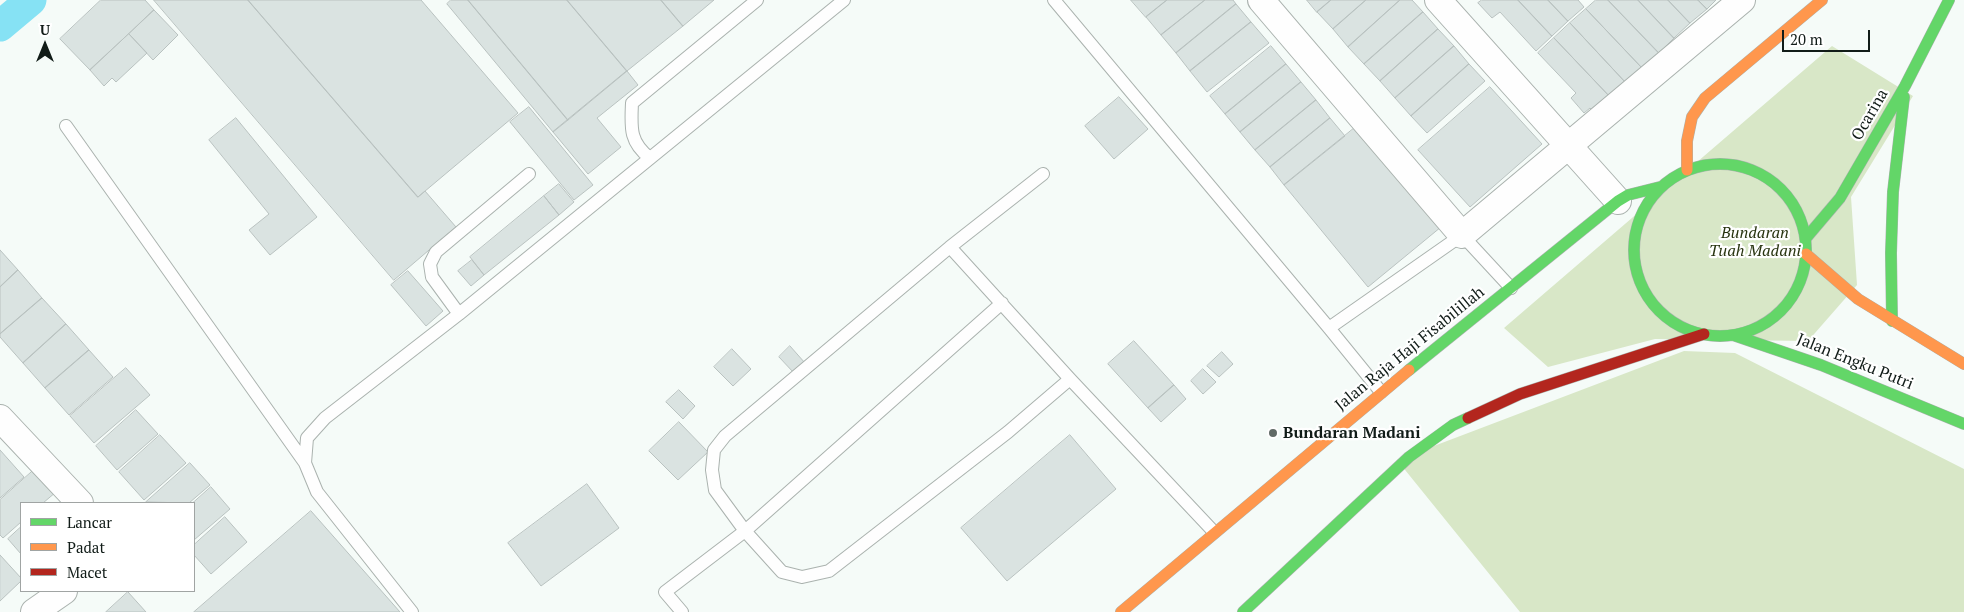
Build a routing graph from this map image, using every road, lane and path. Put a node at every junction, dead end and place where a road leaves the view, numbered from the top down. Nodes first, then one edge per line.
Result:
1 (757, 0) edge
2 (844, 0) edge
3 (1054, 0) edge
4 (1261, 0) edge
5 (1438, 0) edge
6 (1742, 0) edge
7 (1820, 0) edge
8 (1950, 0) edge
9 (1905, 86) junction
10 (66, 126) dead end
11 (1569, 147) junction
12 (650, 158) junction
13 (1687, 170) junction
14 (529, 174) dead end
15 (1043, 174) dead end
16 (1660, 187) junction
17 (1618, 201) junction
18 (1462, 235) junction
19 (1806, 238) junction
20 (950, 247) junction
21 (1806, 254) junction
22 (1511, 288) junction
23 (1002, 303) junction
24 (459, 314) junction
25 (1892, 321) junction
26 (1329, 328) junction
27 (1704, 334) junction
28 (1732, 335) junction
29 (1964, 364) edge
30 (1070, 379) junction
31 (1381, 392) junction
32 (0, 418) edge
33 (1964, 424) edge
34 (305, 463) junction
35 (79, 502) edge
36 (745, 531) junction
37 (1214, 532) junction
38 (63, 592) edge
39 (34, 612) edge
40 (412, 612) edge
41 (682, 612) edge
42 (1121, 612) edge
43 (1243, 612) edge

1 - 12 lane
2 - 12 lane
3 - 26 lane
4 - 18 street
5 - 11 street
6 - 11 street
7 - 13 main road
8 - 9 main road, Ocarina
9 - 19 main road, Ocarina
9 - 25 main road
10 - 34 lane
11 - 17 street
11 - 18 street
12 - 24 lane
13 - 16 main road
13 - 19 main road
14 - 24 lane
15 - 20 lane
16 - 17 main road, Jalan Raja Haji Fisabilillah
16 - 27 main road
17 - 22 main road, Jalan Raja Haji Fisabilillah
18 - 22 lane
18 - 26 lane
19 - 21 main road
20 - 23 lane
20 - 36 lane
21 - 25 main road
21 - 28 main road
22 - 31 main road, Jalan Raja Haji Fisabilillah
23 - 30 lane
23 - 36 lane
24 - 34 lane
25 - 29 main road
26 - 31 lane
27 - 28 main road
27 - 43 main road
28 - 33 main road, Jalan Engku Putri
30 - 36 lane
30 - 37 lane
31 - 37 main road, Jalan Raja Haji Fisabilillah
32 - 35 street
34 - 40 lane
36 - 41 lane
37 - 42 main road, Jalan Raja Haji Fisabilillah
38 - 39 street

